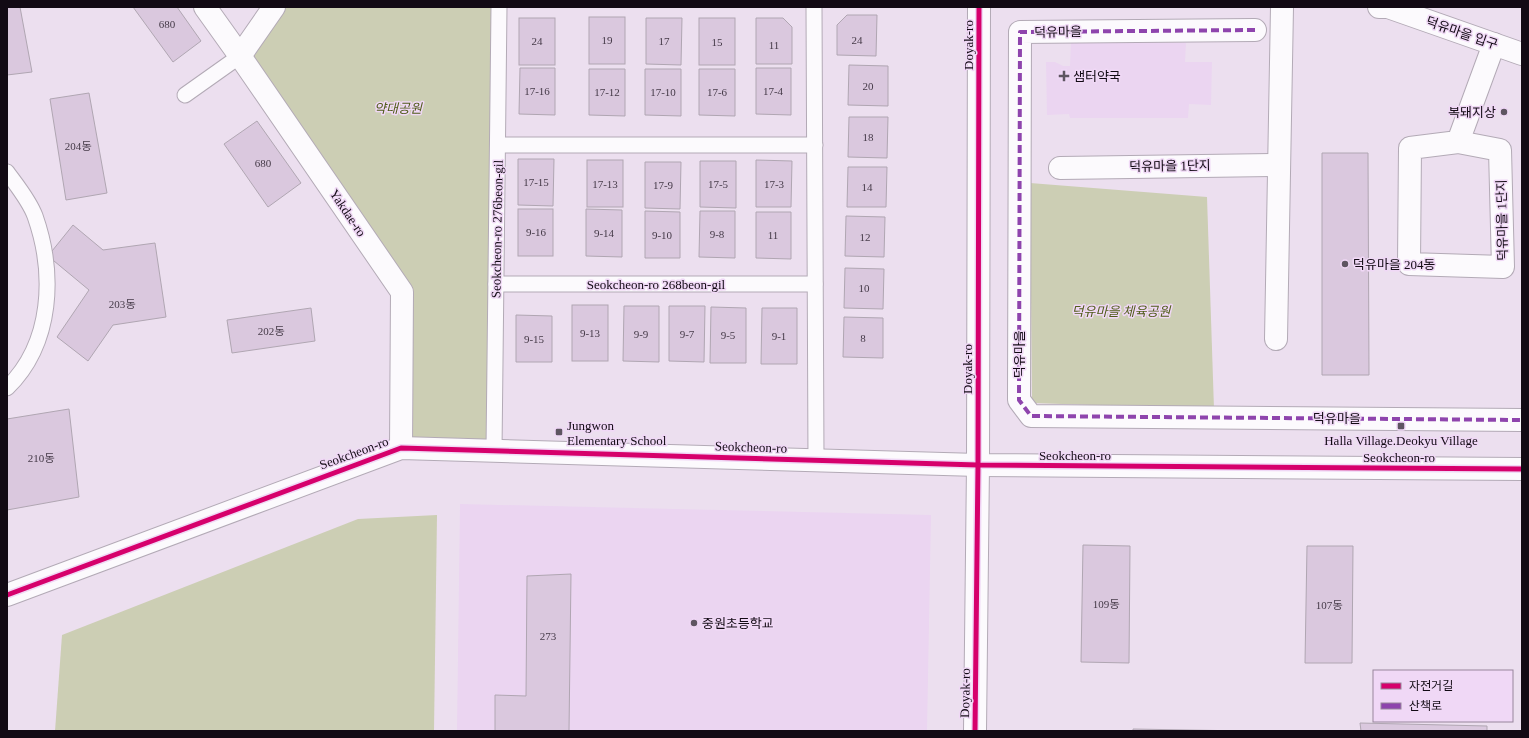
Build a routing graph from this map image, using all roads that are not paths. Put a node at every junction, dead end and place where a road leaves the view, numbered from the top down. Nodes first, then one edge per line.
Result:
1 (205, 7) edge
2 (274, 7) edge
3 (499, 7) edge
4 (814, 7) edge
5 (979, 7) edge
6 (1282, 7) edge
7 (1379, 7) edge
8 (1255, 30) dead end
9 (1494, 44) junction
10 (1522, 54) edge
11 (240, 56) junction
12 (185, 94) dead end
13 (1458, 142) junction
14 (498, 145) junction
15 (815, 145) junction
16 (1279, 165) junction
17 (1060, 168) dead end
18 (7, 172) edge
19 (496, 284) junction
20 (816, 284) junction
21 (1276, 339) dead end
22 (7, 388) edge
23 (1522, 420) edge
24 (401, 448) junction
25 (494, 450) junction
26 (816, 460) junction
27 (978, 465) junction
28 (1522, 469) edge
29 (7, 595) edge
30 (975, 731) edge

1 - 11 street, Yakdae-ro
2 - 11 street
3 - 14 lane, Seokcheon-ro 276beon-gil
4 - 15 lane
5 - 27 street, Doyak-ro
6 - 16 street
7 - 9 street, 덕유마을 입구
8 - 23 street, 덕유마을
9 - 10 street, 덕유마을 입구
9 - 13 street
11 - 12 lane
11 - 24 street, Yakdae-ro
13 - 13 street, 덕유마을 1단지
14 - 15 lane
14 - 19 lane, Seokcheon-ro 276beon-gil
15 - 20 lane
16 - 17 street, 덕유마을 1단지
16 - 21 street
18 - 22 lane
19 - 20 lane, Seokcheon-ro 268beon-gil
19 - 25 lane, Seokcheon-ro 276beon-gil
20 - 26 lane
24 - 25 street, Seokcheon-ro
24 - 29 street, Seokcheon-ro
25 - 26 street, Seokcheon-ro
26 - 27 street, Seokcheon-ro
27 - 28 street, Seokcheon-ro
27 - 30 street, Doyak-ro

